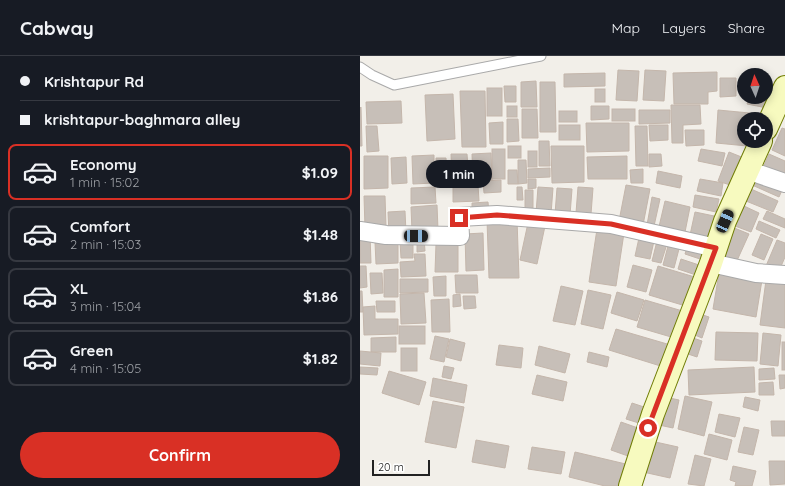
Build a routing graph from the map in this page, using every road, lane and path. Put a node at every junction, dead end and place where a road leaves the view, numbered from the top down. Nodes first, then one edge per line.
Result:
1 (542, 56) edge
2 (360, 66) edge
3 (785, 86) edge
4 (773, 113) edge
5 (757, 148) edge
6 (747, 170) junction
7 (785, 183) edge
8 (360, 231) edge
9 (713, 256) junction
10 (785, 276) edge
11 (630, 486) edge

1 - 2 lane
3 - 4 street
5 - 6 street
6 - 7 street
6 - 9 street
8 - 9 street
9 - 10 street
9 - 11 street

